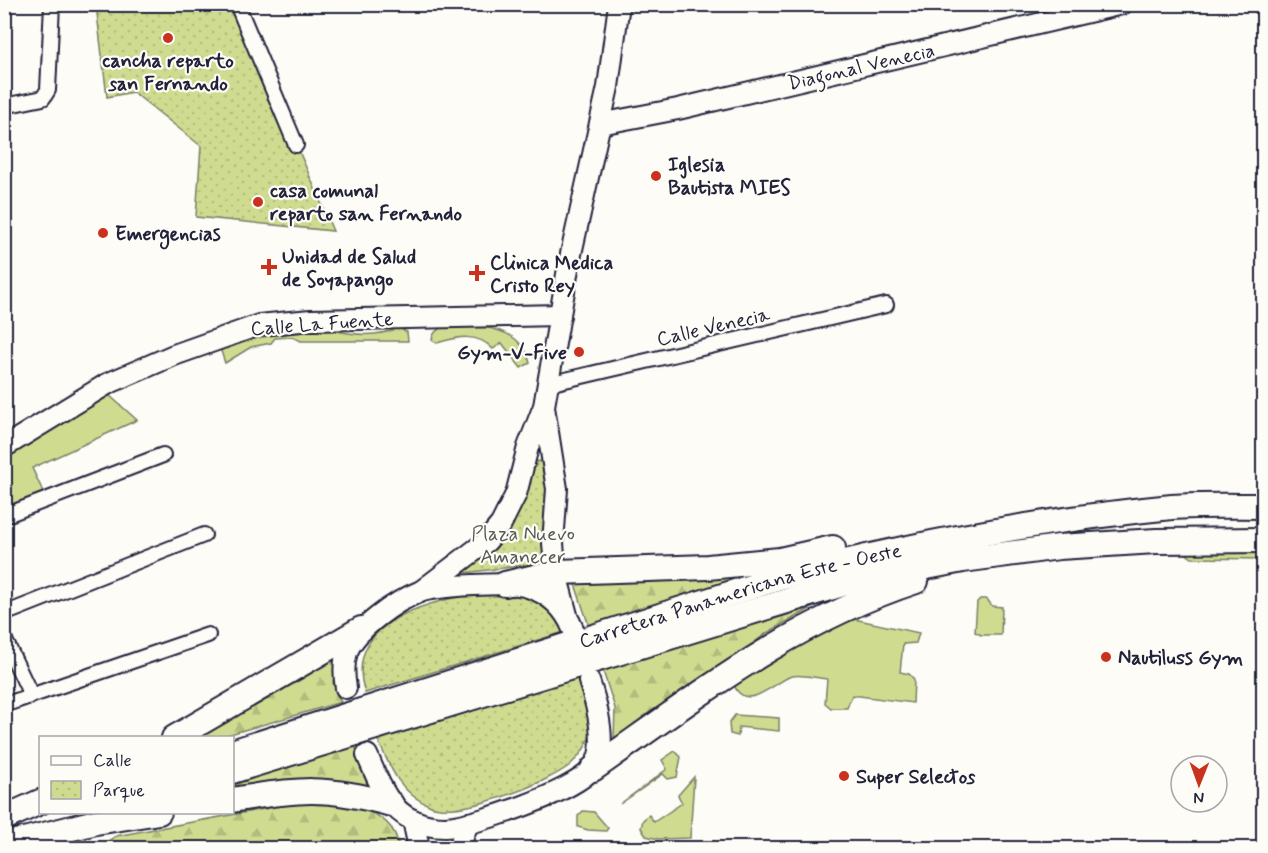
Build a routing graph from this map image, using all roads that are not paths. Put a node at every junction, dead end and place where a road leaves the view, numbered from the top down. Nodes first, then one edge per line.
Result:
1 (52, 4) edge
2 (237, 4) edge
3 (619, 4) edge
4 (1122, 4) edge
5 (4, 106) edge
6 (600, 124) junction
7 (296, 146) dead end
8 (886, 305) dead end
9 (560, 315) junction
10 (548, 384) junction
11 (544, 406) junction
12 (4, 447) edge
13 (163, 455) dead end
14 (1263, 506) edge
15 (1173, 507) junction
16 (4, 516) edge
17 (204, 536) dead end
18 (1263, 540) edge
19 (1026, 551) junction
20 (556, 573) junction
21 (505, 584) junction
22 (420, 592) junction
23 (4, 614) edge
24 (361, 629) junction
25 (208, 635) dead end
26 (4, 638) edge
27 (589, 681) dead end
28 (346, 688) dead end
29 (30, 695) junction
30 (4, 705) edge
31 (177, 736) edge
32 (234, 751) edge
33 (368, 755) dead end
34 (593, 769) junction
35 (234, 770) edge
36 (234, 801) edge
37 (39, 802) edge
38 (391, 804) junction
39 (39, 811) edge
40 (86, 814) edge
41 (152, 814) edge
42 (4, 820) edge
43 (413, 820) junction
44 (468, 823) junction
45 (4, 837) edge
46 (4, 845) edge
47 (419, 849) edge
48 (459, 849) edge

1 - 5 street
2 - 7 street
3 - 6 main road
4 - 6 main road, Diagonal Venecia
6 - 9 main road
8 - 10 street, Calle Venecia
9 - 10 main road
9 - 12 main road, Calle La Fuente
10 - 11 main road
11 - 20 main road
11 - 22 main road
13 - 16 street
14 - 15 highway, Carretera Panamericana Este - Oeste
15 - 20 highway
15 - 32 highway, Carretera Panamericana Este - Oeste
17 - 23 street
18 - 19 highway, Carretera Panamericana Este - Oeste
19 - 34 highway
19 - 35 highway, Carretera Panamericana Este - Oeste
20 - 21 highway
20 - 21 main road
21 - 22 main road
22 - 24 main road
24 - 28 main road
24 - 31 highway
25 - 29 street
26 - 29 street
27 - 34 main road
29 - 30 street
33 - 38 main road
34 - 44 main road
36 - 38 highway
37 - 42 highway
38 - 43 main road
39 - 42 highway
40 - 45 highway
41 - 46 highway
43 - 44 main road
43 - 47 main road
44 - 48 main road

